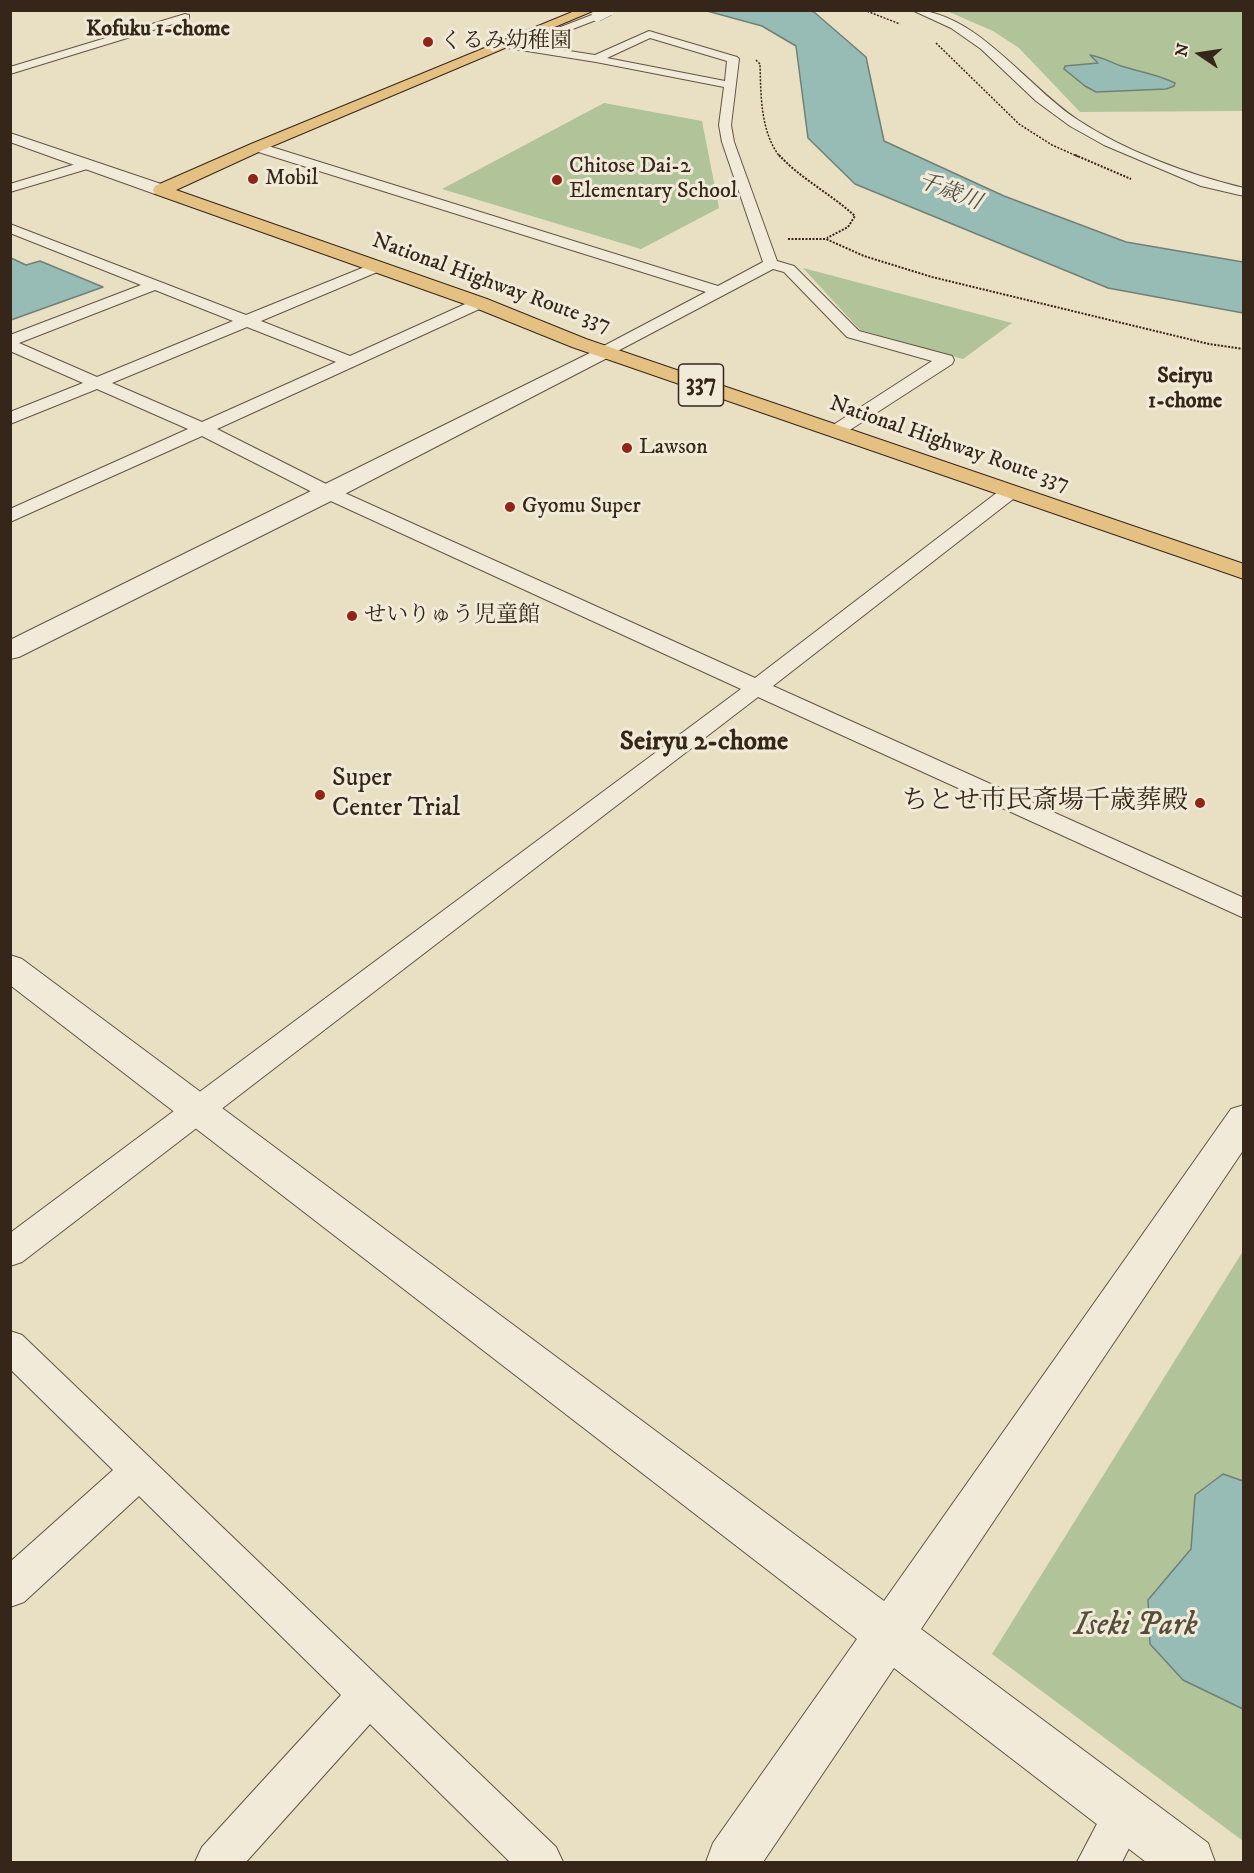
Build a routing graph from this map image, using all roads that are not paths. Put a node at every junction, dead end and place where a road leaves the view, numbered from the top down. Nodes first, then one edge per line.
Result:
1 (609, 10) edge
2 (917, 10) edge
3 (590, 13) edge
4 (185, 17) dead end
5 (508, 43) junction
6 (596, 59) junction
7 (10, 71) edge
8 (729, 85) junction
9 (10, 137) edge
10 (257, 147) junction
11 (89, 164) junction
12 (10, 188) edge
13 (161, 190) junction
14 (1244, 192) edge
15 (14, 232) edge
16 (771, 264) junction
17 (377, 267) junction
18 (154, 285) junction
19 (719, 291) junction
20 (480, 303) junction
21 (245, 322) junction
22 (10, 343) edge
23 (604, 352) junction
24 (351, 362) junction
25 (98, 383) junction
26 (10, 419) edge
27 (203, 429) junction
28 (836, 431) junction
29 (329, 492) junction
30 (1010, 492) junction
31 (10, 516) edge
32 (1244, 572) edge
33 (10, 651) edge
34 (756, 687) junction
35 (1244, 909) edge
36 (10, 967) edge
37 (197, 1109) junction
38 (1244, 1119) edge
39 (10, 1252) edge
40 (10, 1346) edge
41 (139, 1471) junction
42 (10, 1588) edge
43 (889, 1635) junction
44 (369, 1695) junction
45 (1125, 1814) junction
46 (216, 1863) edge
47 (541, 1863) edge
48 (732, 1863) edge
49 (1099, 1863) edge
50 (1189, 1863) edge

1 - 3 street, bridge
2 - 14 street
3 - 5 highway
4 - 7 street
5 - 6 street
5 - 10 highway
6 - 8 street
6 - 8 street
8 - 16 street
9 - 11 street
10 - 13 highway
10 - 19 street
11 - 12 street
11 - 13 street
13 - 17 highway, National Highway Route 337 / 337
15 - 18 street
16 - 19 street
16 - 28 street
17 - 20 highway, National Highway Route 337 / 337
17 - 21 street
18 - 21 street
18 - 22 street
19 - 23 street
20 - 23 highway, National Highway Route 337 / 337
20 - 24 street
21 - 24 street
21 - 25 street
22 - 25 street
23 - 28 highway, National Highway Route 337 / 337
23 - 29 street
24 - 27 street
25 - 26 street
25 - 27 street
27 - 29 street
27 - 31 street
28 - 30 highway, National Highway Route 337 / 337
29 - 33 street
29 - 34 street
30 - 32 highway, National Highway Route 337 / 337
30 - 34 street
34 - 35 street
34 - 37 street
36 - 37 street
37 - 39 street
37 - 43 street
38 - 43 street
40 - 41 street
41 - 42 street
41 - 44 street
43 - 45 street
43 - 48 street
44 - 46 street
44 - 47 street
45 - 49 street
45 - 50 street

